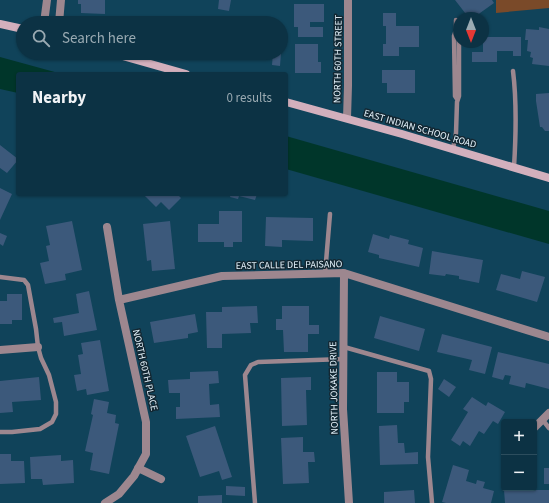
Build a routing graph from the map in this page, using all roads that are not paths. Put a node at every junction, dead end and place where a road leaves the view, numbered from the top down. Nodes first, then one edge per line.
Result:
1 (47, 0) edge
2 (61, 0) edge
3 (348, 0) edge
4 (45, 16) edge
5 (60, 16) edge
6 (0, 24) edge
7 (16, 27) edge
8 (459, 48) edge
9 (137, 60) edge
10 (512, 71) dead end
11 (179, 72) edge
12 (288, 103) edge
13 (347, 118) junction
14 (453, 149) junction
15 (514, 167) junction
16 (549, 178) edge
17 (330, 214) dead end
18 (107, 227) dead end
19 (344, 273) junction
20 (324, 274) junction
21 (0, 277) edge
22 (119, 300) junction
23 (549, 337) edge
24 (38, 347) junction
25 (344, 347) junction
26 (0, 350) edge
27 (344, 359) junction
28 (549, 413) edge
29 (542, 419) junction
30 (537, 425) edge
31 (549, 428) edge
32 (0, 432) edge
33 (138, 468) junction
34 (161, 479) dead end
35 (105, 503) edge
36 (255, 503) edge
37 (349, 503) edge
38 (432, 503) edge

1 - 4 street
2 - 5 street
3 - 13 street, NORTH 60TH STREET
6 - 7 main road
8 - 14 lane
9 - 11 main road
10 - 15 lane
12 - 13 main road, EAST INDIAN SCHOOL ROAD
13 - 14 main road, EAST INDIAN SCHOOL ROAD
14 - 15 main road, EAST INDIAN SCHOOL ROAD
15 - 16 main road, EAST INDIAN SCHOOL ROAD
17 - 20 lane
18 - 22 street, NORTH 60TH PLACE
19 - 20 street, EAST CALLE DEL PAISANO
19 - 23 street, EAST CALLE DEL PAISANO
19 - 25 street, NORTH JOKAKE DRIVE
20 - 22 street, EAST CALLE DEL PAISANO
21 - 24 lane
22 - 33 street, NORTH 60TH PLACE
24 - 26 street
24 - 32 lane
25 - 27 street, NORTH JOKAKE DRIVE
25 - 38 lane
27 - 36 lane
27 - 37 street, NORTH JOKAKE DRIVE
28 - 29 street
29 - 30 street
29 - 31 lane
33 - 34 street
33 - 35 street, NORTH 60TH PLACE

